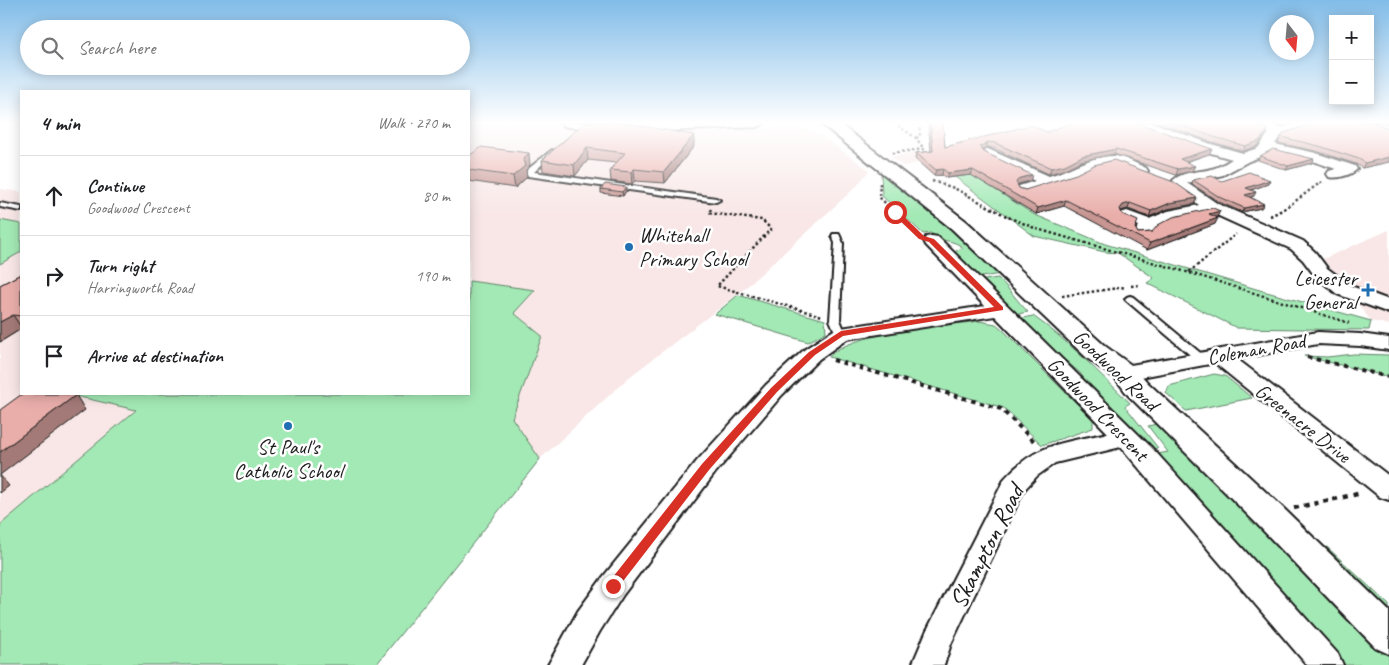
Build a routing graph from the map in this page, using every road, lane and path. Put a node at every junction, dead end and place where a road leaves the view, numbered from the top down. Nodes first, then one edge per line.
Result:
1 (551, 153) edge
2 (866, 153) edge
3 (904, 153) edge
4 (988, 153) edge
5 (1101, 153) edge
6 (1227, 153) edge
7 (1257, 153) edge
8 (1298, 153) edge
9 (1244, 158) junction
10 (874, 159) junction
11 (1113, 160) junction
12 (1334, 174) joint
13 (1167, 179) junction
14 (932, 181) dead end
15 (1046, 181) junction
16 (1024, 189) edge
17 (716, 200) joint
18 (0, 205) edge
19 (1212, 207) junction
20 (20, 209) edge
21 (1127, 216) edge
22 (1250, 223) junction
23 (836, 236) dead end
24 (932, 241) joint
25 (1189, 272) junction
26 (1140, 284) dead end
27 (1039, 299) junction
28 (1130, 299) dead end
29 (1389, 306) edge
30 (1000, 309) junction
31 (1351, 324) dead end
32 (838, 327) junction
33 (1389, 344) edge
34 (812, 354) junction
35 (1304, 356) dead end
36 (1209, 357) junction
37 (1125, 373) junction
38 (1389, 377) edge
39 (1126, 437) junction
40 (1048, 456) junction
41 (1388, 489) edge
42 (1268, 514) junction
43 (1389, 636) edge
44 (564, 665) edge
45 (928, 665) edge
46 (1327, 665) edge

1 - 17 lane
2 - 10 street, Goodwood Road
3 - 10 path
4 - 15 street
5 - 11 street
6 - 9 street
7 - 9 street
8 - 12 street
9 - 13 street
10 - 24 path
10 - 27 street, Goodwood Road
11 - 13 street
11 - 15 street
12 - 22 path
13 - 19 street
14 - 25 path
15 - 16 street
17 - 32 path
18 - 20 lane
19 - 21 street
19 - 22 street
22 - 25 path
22 - 29 street
23 - 32 lane
24 - 30 street, Goodwood Crescent
25 - 31 path
26 - 27 path
27 - 37 street, Goodwood Road
28 - 36 lane
30 - 32 street
30 - 39 street, Goodwood Crescent
32 - 34 street
33 - 36 street, Coleman Road
34 - 40 path
34 - 44 street
35 - 38 path
36 - 37 street, Coleman Road
36 - 41 street, Greenacre Drive
37 - 42 street, Goodwood Road
39 - 40 street, Skampton Road
39 - 46 street, Goodwood Crescent
40 - 45 street, Skampton Road
41 - 42 path
42 - 43 street, Goodwood Road

